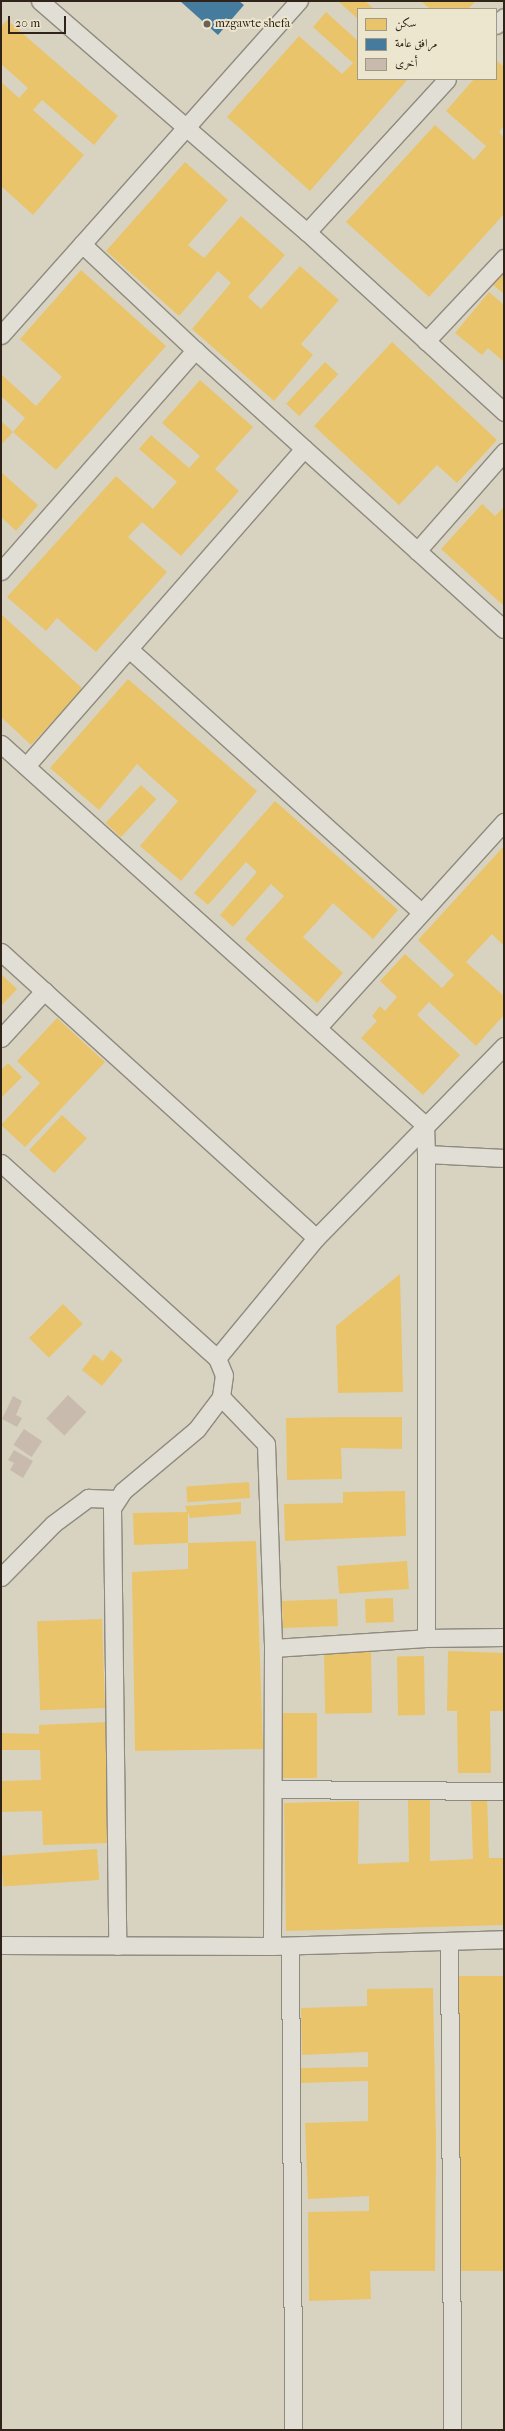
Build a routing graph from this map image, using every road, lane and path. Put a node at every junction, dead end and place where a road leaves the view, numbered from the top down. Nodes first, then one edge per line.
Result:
1 (40, 1) edge
2 (299, 1) edge
3 (504, 17) edge
4 (497, 25) edge
5 (446, 80) edge
6 (185, 129) junction
7 (307, 232) junction
8 (82, 244) junction
9 (504, 258) edge
10 (1, 335) edge
11 (426, 341) junction
12 (195, 350) junction
13 (504, 412) edge
14 (304, 449) junction
15 (504, 452) edge
16 (417, 551) junction
17 (1, 571) edge
18 (504, 629) edge
19 (129, 649) junction
20 (1, 744) edge
21 (26, 766) junction
22 (504, 822) edge
23 (421, 912) junction
24 (1, 952) edge
25 (44, 991) junction
26 (318, 1027) junction
27 (1, 1038) edge
28 (504, 1046) edge
29 (425, 1125) junction
30 (426, 1154) junction
31 (504, 1158) edge
32 (1, 1163) edge
33 (316, 1238) junction
34 (217, 1358) junction
35 (221, 1397) junction
36 (116, 1499) junction
37 (1, 1577) edge
38 (504, 1637) edge
39 (426, 1638) junction
40 (273, 1648) junction
41 (273, 1789) junction
42 (504, 1791) edge
43 (504, 1939) edge
44 (449, 1941) junction
45 (1, 1945) edge
46 (117, 1946) junction
47 (272, 1946) junction
48 (290, 1946) junction
49 (293, 2430) edge
50 (452, 2430) edge

1 - 6 street
2 - 6 street
3 - 4 street
5 - 7 street
6 - 7 street
6 - 8 street
7 - 11 street
8 - 10 street
8 - 12 street
9 - 11 street
11 - 13 street
12 - 14 street
12 - 17 street
14 - 16 street
14 - 19 street
15 - 16 street
16 - 18 street
19 - 21 street
19 - 23 street
20 - 21 street
21 - 26 street
22 - 23 street
23 - 26 street
24 - 25 street
25 - 27 street
25 - 33 street
26 - 29 street
28 - 29 street
29 - 30 street
29 - 33 street
30 - 31 street
30 - 39 street
32 - 34 street
33 - 34 street
34 - 35 street
35 - 36 street
35 - 40 street
36 - 37 street
36 - 46 street
38 - 39 street
39 - 40 street
40 - 41 street
41 - 42 street
41 - 47 street
43 - 44 street
44 - 48 street
44 - 50 street
45 - 46 street
46 - 47 street
47 - 48 street
48 - 49 street

